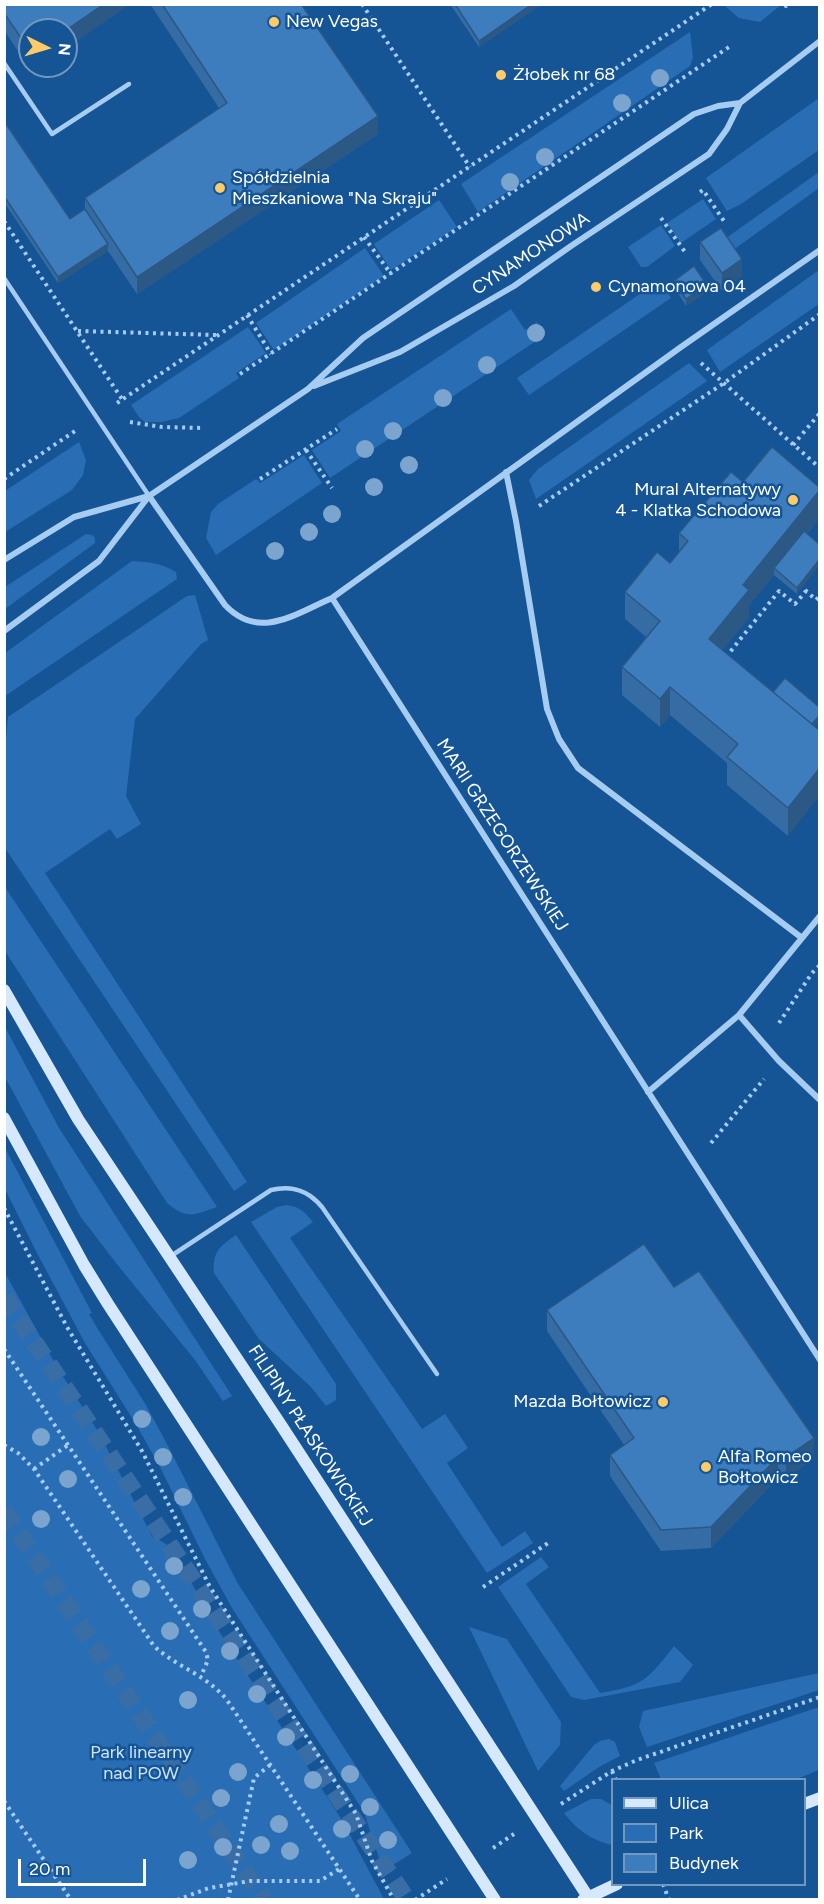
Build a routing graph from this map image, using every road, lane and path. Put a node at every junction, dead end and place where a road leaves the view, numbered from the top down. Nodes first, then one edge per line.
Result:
1 (362, 4) edge
2 (712, 4) edge
3 (819, 41) edge
4 (729, 48) dead end
5 (4, 63) edge
6 (129, 84) dead end
7 (740, 104) junction
8 (470, 167) junction
9 (694, 196) dead end
10 (669, 212) dead end
11 (661, 218) junction
12 (4, 221) edge
13 (651, 224) dead end
14 (726, 224) dead end
15 (364, 237) junction
16 (819, 250) edge
17 (685, 252) dead end
18 (391, 274) junction
19 (4, 278) edge
20 (819, 314) edge
21 (247, 315) junction
22 (78, 331) junction
23 (216, 335) junction
24 (681, 346) junction
25 (271, 354) junction
26 (240, 374) dead end
27 (724, 383) junction
28 (308, 389) junction
29 (122, 399) junction
30 (819, 414) edge
31 (96, 416) junction
32 (250, 428) junction
33 (337, 429) dead end
34 (793, 445) junction
35 (306, 450) junction
36 (819, 468) edge
37 (506, 472) junction
38 (4, 478) edge
39 (260, 479) dead end
40 (332, 488) dead end
41 (149, 496) junction
42 (516, 521) junction
43 (4, 560) edge
44 (819, 596) edge
45 (332, 598) junction
46 (4, 631) edge
47 (721, 663) edge
48 (819, 916) edge
49 (801, 938) junction
50 (4, 990) edge
51 (739, 1015) junction
52 (648, 1092) junction
53 (819, 1100) edge
54 (4, 1118) edge
55 (4, 1208) edge
56 (171, 1257) junction
57 (4, 1349) edge
58 (819, 1360) edge
59 (437, 1374) dead end
60 (4, 1445) edge
61 (68, 1445) junction
62 (34, 1469) junction
63 (551, 1541) dead end
64 (483, 1587) dead end
65 (201, 1676) junction
66 (819, 1697) edge
67 (270, 1766) junction
68 (612, 1771) junction
69 (616, 1778) edge
70 (4, 1801) edge
71 (557, 1806) dead end
72 (339, 1869) junction
73 (232, 1884) junction
74 (613, 1886) edge
75 (433, 1888) dead end
76 (71, 1899) edge
77 (177, 1899) edge
78 (228, 1899) edge
79 (360, 1899) edge
80 (394, 1899) edge
81 (415, 1899) edge
82 (495, 1899) edge
83 (587, 1899) edge

1 - 8 path
2 - 8 path
3 - 7 street, CYNAMONOWA
4 - 18 path
5 - 6 lane
7 - 28 street, CYNAMONOWA
7 - 28 street, CYNAMONOWA
8 - 15 path
9 - 14 path
10 - 11 path
11 - 13 path
11 - 17 path
12 - 22 path
15 - 18 path
15 - 21 path
16 - 24 street
18 - 25 path
19 - 31 lane
20 - 27 path
21 - 23 path
21 - 25 path
22 - 23 path
22 - 29 path
23 - 29 path
24 - 27 path
24 - 37 street
25 - 26 path
27 - 34 path
27 - 42 path
28 - 32 street, CYNAMONOWA
29 - 31 path
30 - 34 path
31 - 32 path
31 - 38 path
31 - 41 lane
32 - 41 street, CYNAMONOWA
33 - 35 path
34 - 36 path
35 - 39 path
35 - 40 path
37 - 42 street
37 - 45 street
41 - 43 street, CYNAMONOWA
41 - 45 street
41 - 46 street, CYNAMONOWA
42 - 49 street
44 - 47 path
45 - 52 street, MARII GRZEGORZEWSKIEJ
48 - 49 street
49 - 51 street
50 - 56 main road, FILIPINY PŁASKOWICKIEJ
51 - 52 street
51 - 53 street
52 - 58 street, MARII GRZEGORZEWSKIEJ
54 - 82 main road
55 - 80 path
56 - 59 lane
56 - 83 main road, FILIPINY PŁASKOWICKIEJ
57 - 61 path
60 - 62 path
61 - 62 path
61 - 65 path
62 - 65 path
63 - 64 path
65 - 67 path
66 - 68 path
67 - 72 path
67 - 73 path
68 - 69 path
68 - 71 path
70 - 76 path
72 - 73 path
72 - 79 path
73 - 77 path
73 - 78 path
74 - 83 main road
75 - 81 path

